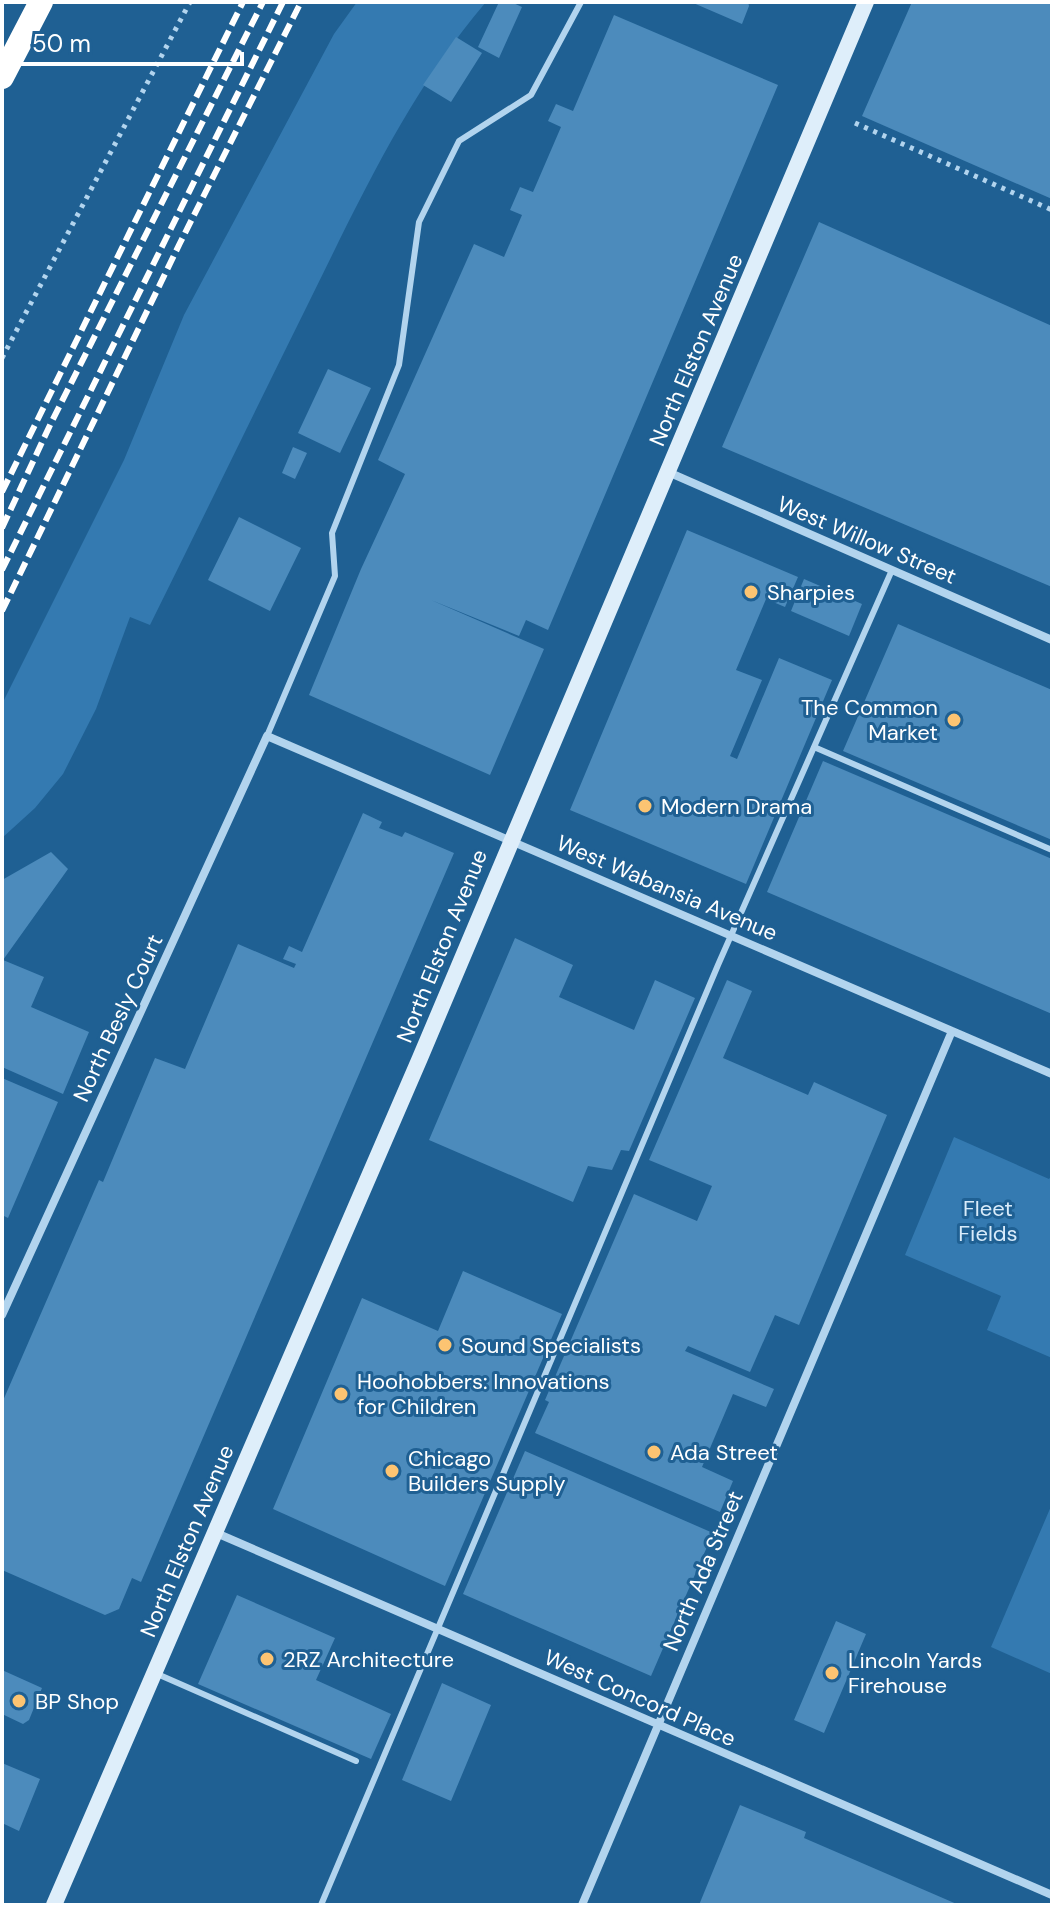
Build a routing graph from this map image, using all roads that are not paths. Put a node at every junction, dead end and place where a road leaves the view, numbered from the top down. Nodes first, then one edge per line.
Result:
1 (41, 2) edge
2 (581, 2) edge
3 (866, 2) edge
4 (2, 77) edge
5 (668, 472) junction
6 (892, 570) junction
7 (1052, 640) edge
8 (267, 736) junction
9 (814, 747) junction
10 (510, 840) junction
11 (1052, 850) edge
12 (730, 935) junction
13 (952, 1031) junction
14 (1052, 1074) edge
15 (2, 1315) edge
16 (214, 1532) junction
17 (437, 1628) junction
18 (155, 1673) junction
19 (657, 1725) junction
20 (356, 1761) dead end
21 (1052, 1895) edge
22 (54, 1905) edge
23 (321, 1905) edge
24 (582, 1905) edge

1 - 4 highway
2 - 8 lane
3 - 5 main road, North Elston Avenue
5 - 6 street, West Willow Street
5 - 10 main road, North Elston Avenue
6 - 7 street, West Willow Street
6 - 9 lane
8 - 10 street, West Wabansia Avenue
8 - 15 street, North Besly Court
9 - 11 lane
9 - 12 lane
10 - 12 street, West Wabansia Avenue
10 - 16 main road, North Elston Avenue
12 - 13 street, West Wabansia Avenue
12 - 17 lane
13 - 14 street, West Wabansia Avenue
13 - 19 street, North Ada Street
16 - 17 street, West Concord Place
16 - 18 main road, North Elston Avenue
17 - 19 street, West Concord Place
17 - 23 lane
18 - 20 lane
18 - 22 main road, North Elston Avenue
19 - 21 street, West Concord Place
19 - 24 street, North Ada Street

